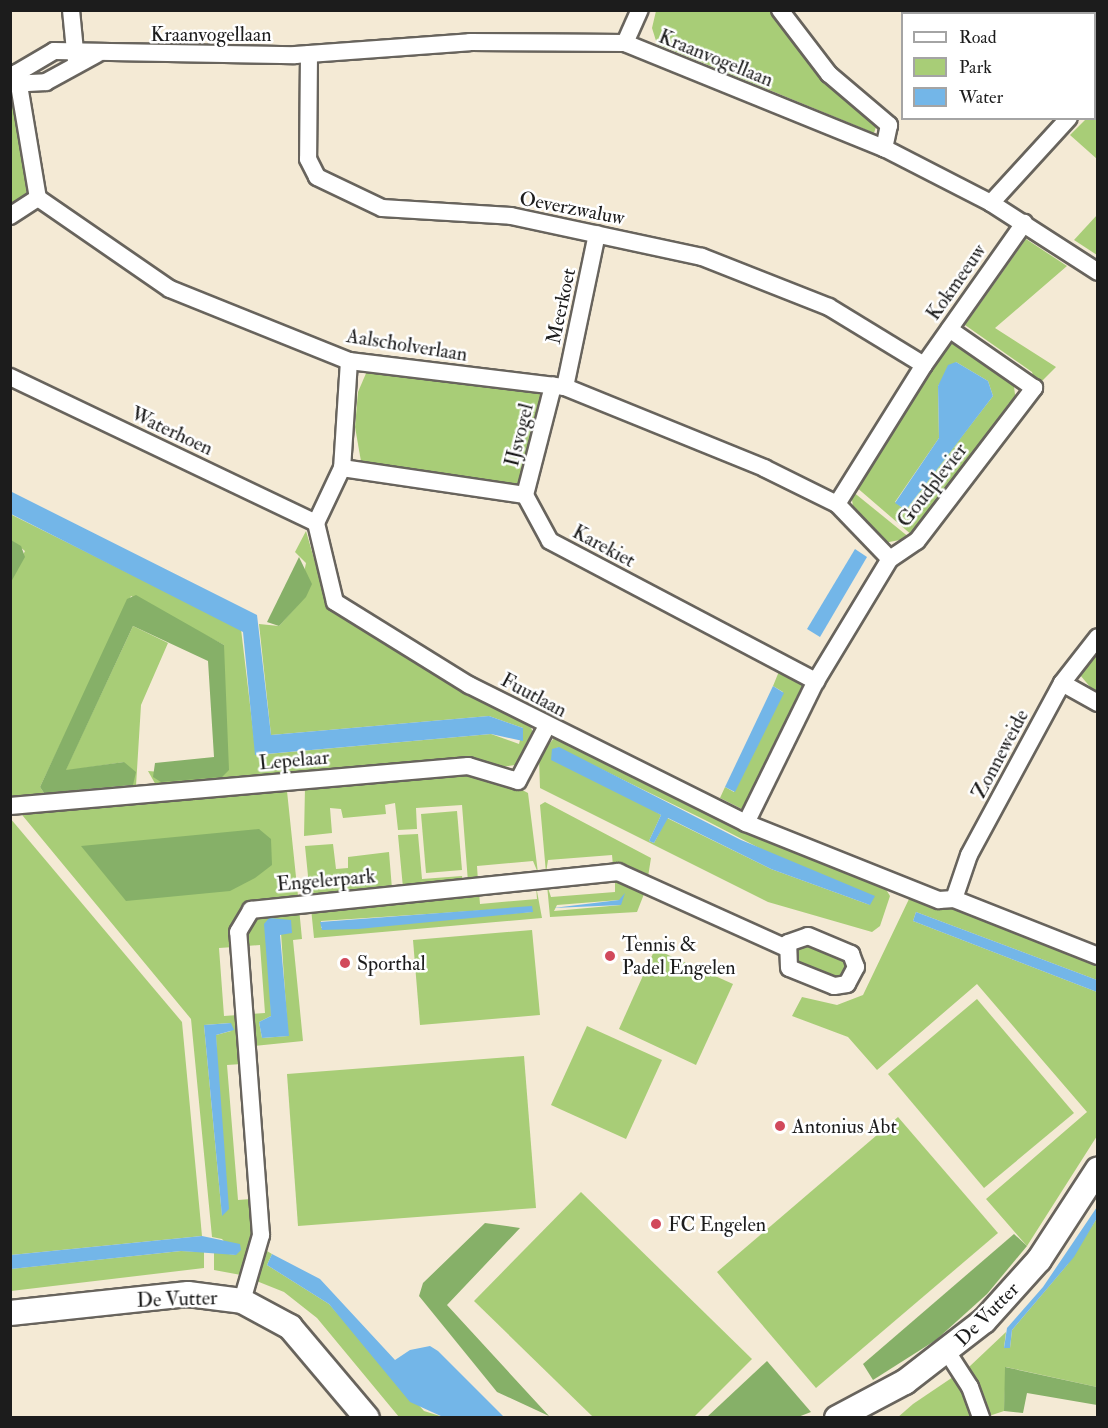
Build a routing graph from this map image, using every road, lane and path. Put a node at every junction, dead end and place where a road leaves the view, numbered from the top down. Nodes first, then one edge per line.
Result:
1 (71, 10) edge
2 (640, 10) edge
3 (780, 10) edge
4 (625, 43) junction
5 (309, 54) junction
6 (76, 58) junction
7 (14, 79) edge
8 (1067, 120) edge
9 (884, 148) junction
10 (38, 198) junction
11 (991, 203) junction
12 (10, 216) edge
13 (1024, 223) junction
14 (597, 234) junction
15 (1098, 272) edge
16 (949, 329) junction
17 (349, 361) junction
18 (924, 365) junction
19 (10, 377) edge
20 (559, 387) junction
21 (342, 468) junction
22 (525, 495) junction
23 (837, 504) junction
24 (316, 523) junction
25 (890, 558) junction
26 (1098, 637) edge
27 (816, 681) junction
28 (1062, 683) junction
29 (1098, 703) edge
30 (547, 726) junction
31 (10, 806) edge
32 (746, 823) junction
33 (954, 899) junction
34 (786, 948) dead end
35 (1098, 956) edge
36 (1098, 1169) edge
37 (242, 1301) junction
38 (10, 1313) edge
39 (948, 1353) junction
40 (367, 1418) edge
41 (837, 1418) edge
42 (981, 1418) edge

1 - 6 street
2 - 4 street
3 - 9 street
4 - 5 street, Kraanvogellaan
4 - 9 street, Kraanvogellaan
5 - 6 street, Kraanvogellaan
5 - 14 street, Oeverzwaluw
6 - 7 street, Kraanvogellaan
7 - 10 street
8 - 11 street
9 - 11 street, Kraanvogellaan
10 - 12 street
10 - 17 street, Aalscholverlaan
11 - 13 street, Kraanvogellaan
13 - 15 street, Kraanvogellaan
13 - 16 street, Kokmeeuw
14 - 18 street, Oeverzwaluw
14 - 20 street, Meerkoet
16 - 18 street, Kokmeeuw
16 - 25 street, Goudplevier
17 - 20 street, Aalscholverlaan
17 - 21 street
18 - 23 street
19 - 24 street, Waterhoen
20 - 22 street, IJsvogel
20 - 23 street, Aalscholverlaan
21 - 22 street
21 - 24 street
22 - 27 street, Karekiet
23 - 25 street, Aalscholverlaan
24 - 30 street, Fuutlaan
25 - 27 street, Goudplevier
26 - 28 street, Zonneweide
27 - 32 street, Goudplevier
28 - 29 street
28 - 33 street, Zonneweide
30 - 31 street, Lepelaar
30 - 32 street, Fuutlaan
32 - 33 street, Fuutlaan
33 - 35 street, Fuutlaan
34 - 37 street, Engelerpark
36 - 39 street, De Vutter
37 - 38 street, De Vutter
37 - 40 street, De Vutter
39 - 41 street, De Vutter
39 - 42 street

